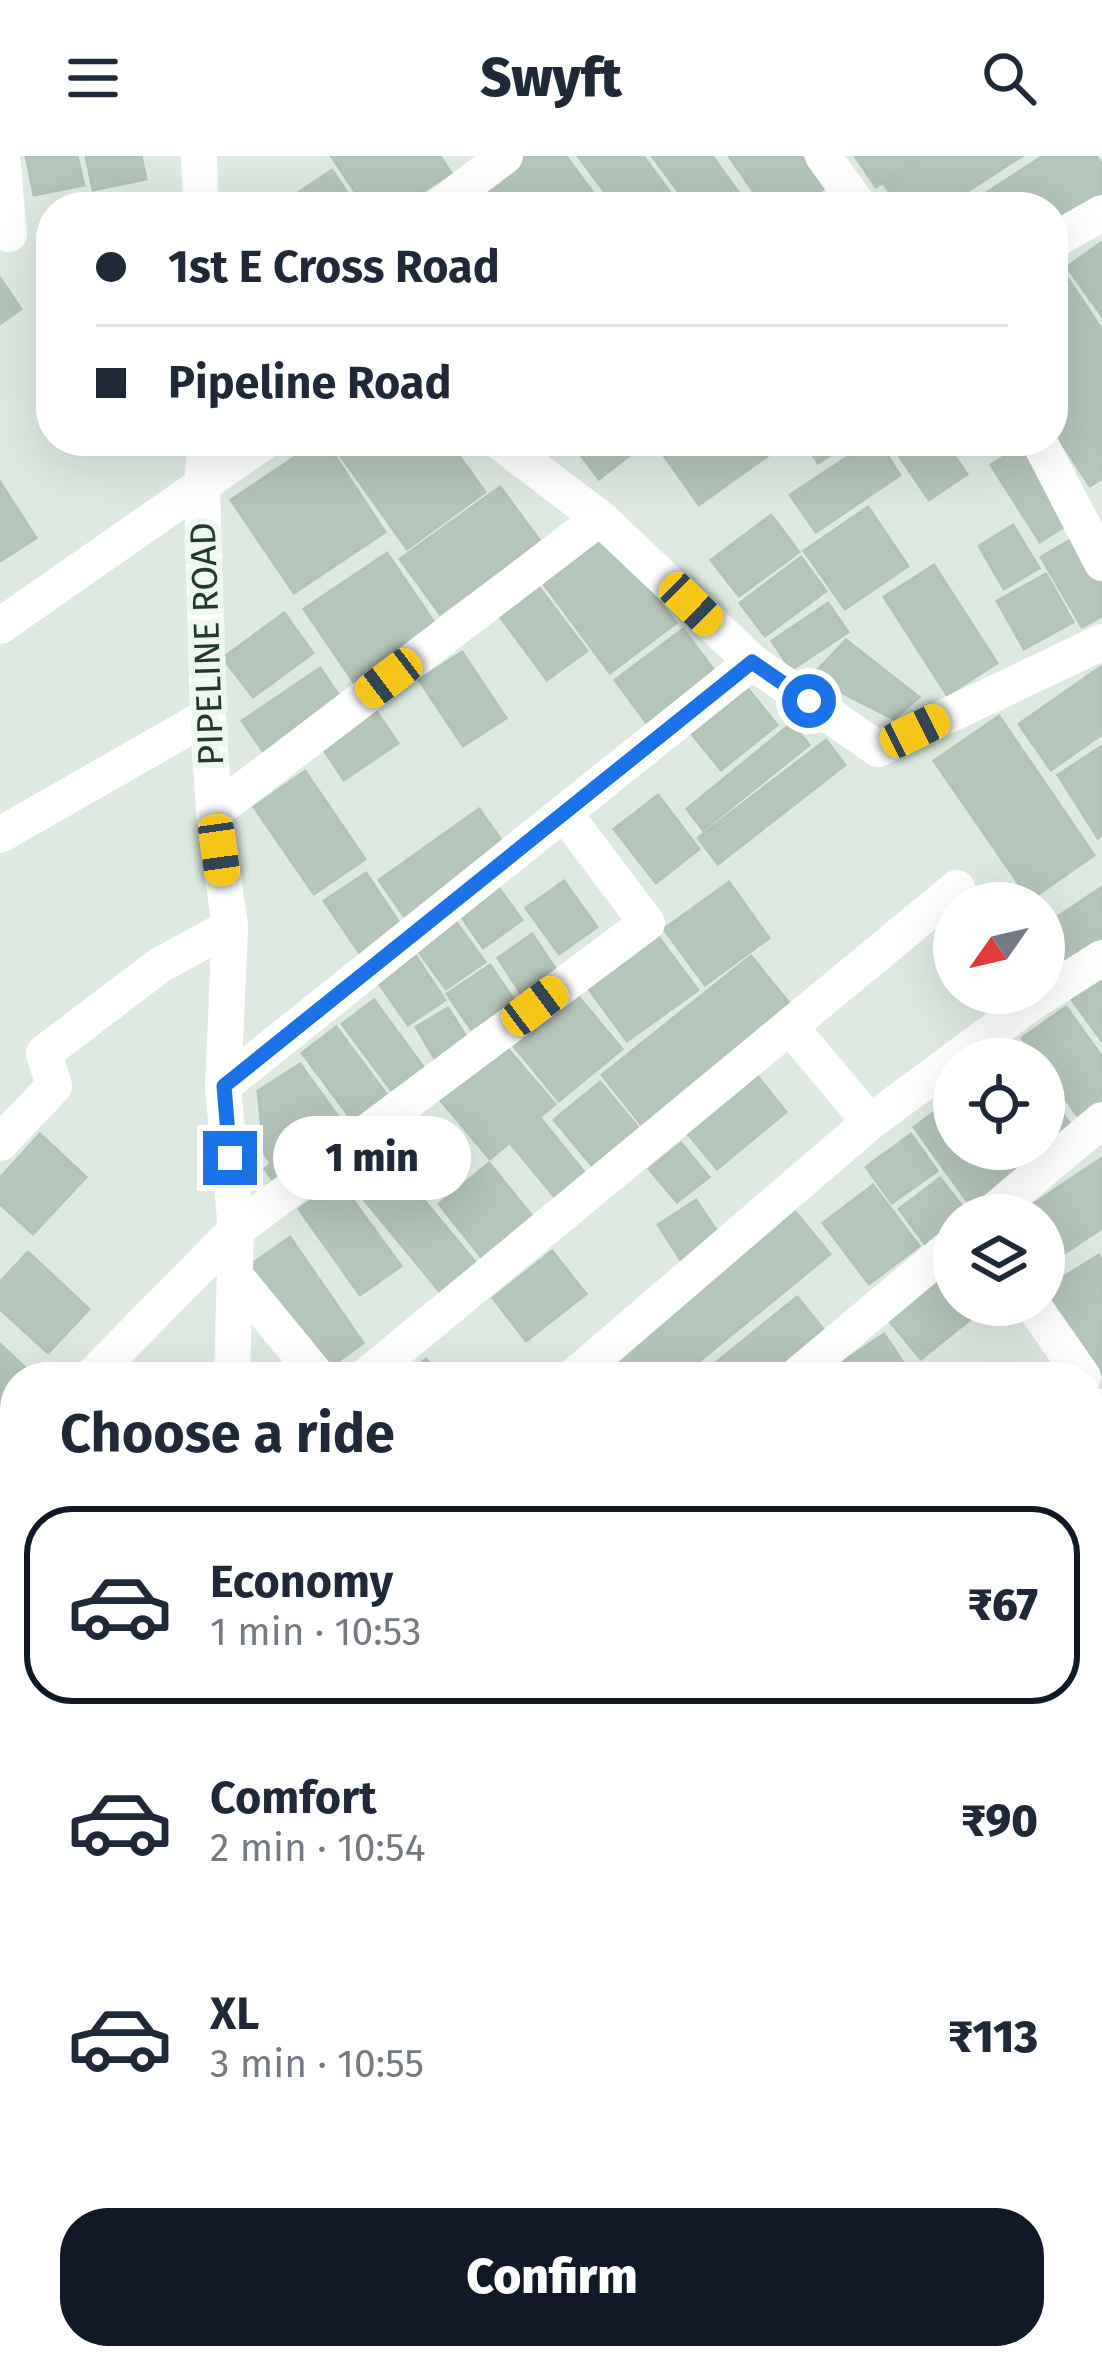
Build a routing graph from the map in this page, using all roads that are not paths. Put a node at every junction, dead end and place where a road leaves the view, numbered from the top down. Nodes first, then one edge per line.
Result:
1 (2, 156) edge
2 (199, 156) edge
3 (505, 156) edge
4 (823, 156) edge
5 (200, 192) edge
6 (458, 192) edge
7 (849, 192) edge
8 (1102, 212) edge
9 (1068, 232) edge
10 (9, 234) dead end
11 (205, 456) edge
12 (244, 456) edge
13 (518, 456) edge
14 (1047, 456) edge
15 (202, 484) junction
16 (600, 518) junction
17 (1102, 562) edge
18 (0, 626) edge
19 (1102, 642) edge
20 (752, 662) junction
21 (208, 716) junction
22 (214, 812) junction
23 (564, 813) junction
24 (0, 835) edge
25 (933, 908) edge
26 (230, 927) junction
27 (1102, 958) edge
28 (790, 1027) junction
29 (983, 1038) edge
30 (933, 1075) edge
31 (224, 1086) junction
32 (1102, 1120) edge
33 (870, 1122) junction
34 (0, 1142) edge
35 (1013, 1194) edge
36 (236, 1230) junction
37 (933, 1262) edge
38 (237, 1278) junction
39 (1048, 1326) edge
40 (106, 1362) edge
41 (233, 1362) edge
42 (306, 1362) edge
43 (383, 1362) edge
44 (590, 1362) edge
45 (813, 1362) edge
46 (1073, 1362) edge

1 - 10 street
2 - 5 street
3 - 6 street
4 - 7 street
8 - 9 street
11 - 15 street, PIPELINE ROAD
12 - 15 street
13 - 16 street
14 - 17 street
15 - 18 street
15 - 21 street, PIPELINE ROAD
16 - 20 street
16 - 22 street
19 - 20 street
20 - 23 street
21 - 22 street, PIPELINE ROAD
21 - 24 street
22 - 26 street, PIPELINE ROAD
23 - 31 street
23 - 36 street
25 - 28 street
26 - 31 street, PIPELINE ROAD
26 - 34 street
27 - 29 street
28 - 33 street
28 - 43 street
30 - 33 street
31 - 36 street, PIPELINE ROAD
32 - 35 street
33 - 44 street
36 - 38 street, PIPELINE ROAD
36 - 40 street
37 - 45 street
38 - 41 street, PIPELINE ROAD
38 - 42 street
39 - 46 street

